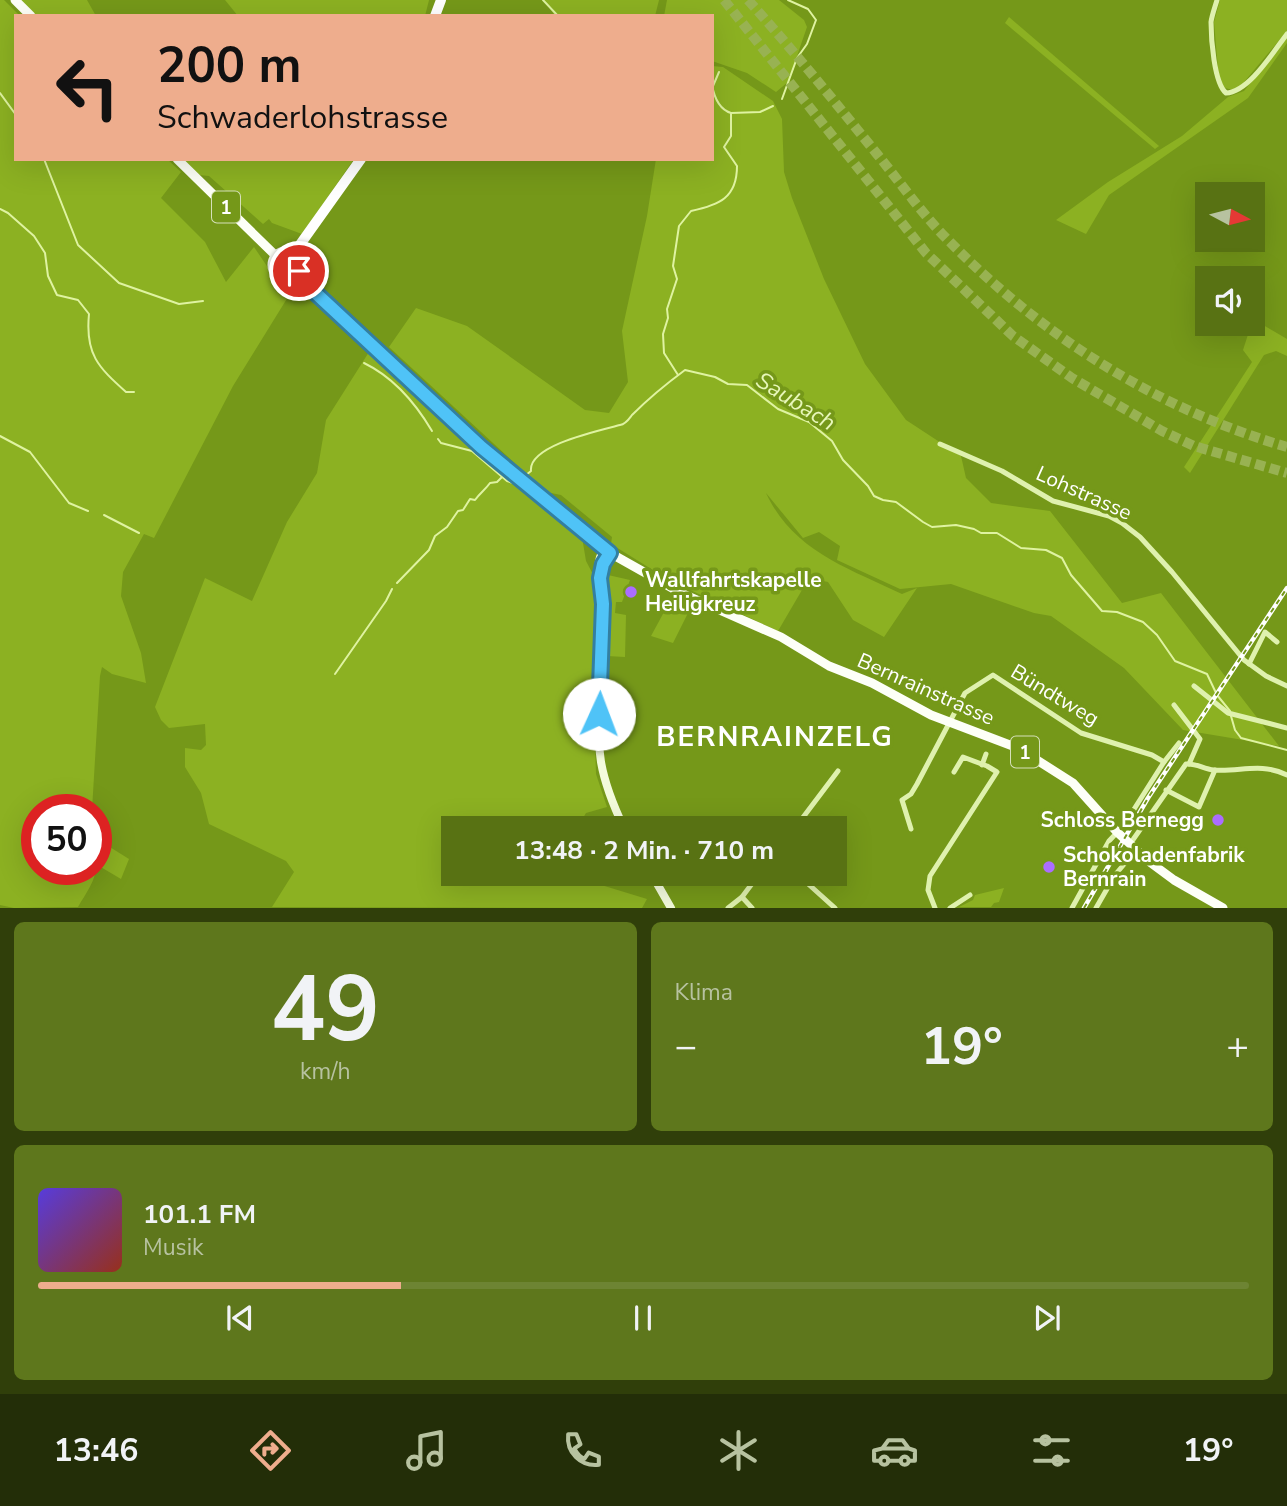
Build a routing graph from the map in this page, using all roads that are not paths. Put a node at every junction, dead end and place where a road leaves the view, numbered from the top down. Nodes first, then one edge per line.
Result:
1 (15, 0) edge
2 (1217, 0) edge
3 (29, 14) edge
4 (1287, 34) edge
5 (179, 161) edge
6 (360, 161) edge
7 (294, 253) junction
8 (275, 256) junction
9 (296, 275) junction
10 (940, 444) dead end
11 (607, 551) junction
12 (1276, 642) dead end
13 (1248, 664) junction
14 (1194, 686) dead end
15 (1287, 686) edge
16 (1174, 705) dead end
17 (949, 722) junction
18 (1287, 728) edge
19 (1179, 743) dead end
20 (986, 754) dead end
21 (1164, 762) junction
22 (1189, 764) junction
23 (982, 765) junction
24 (1215, 770) junction
25 (838, 771) dead end
26 (954, 772) dead end
27 (1287, 775) edge
28 (1166, 790) junction
29 (619, 816) edge
30 (804, 816) edge
31 (911, 829) dead end
32 (1117, 832) junction
33 (1133, 847) junction
34 (658, 886) edge
35 (750, 886) edge
36 (810, 886) edge
37 (970, 895) dead end
38 (742, 897) junction
39 (671, 908) edge
40 (728, 908) edge
41 (752, 908) edge
42 (835, 908) edge
43 (935, 908) edge
44 (950, 908) edge
45 (1072, 908) edge
46 (1096, 908) edge
47 (1223, 908) edge

1 - 3 main road
2 - 4 street
5 - 8 main road, 1
6 - 7 highway
7 - 8 main road
7 - 9 main road
8 - 9 main road
9 - 11 main road, Bernrainstrasse / 1
10 - 13 street, Lohstrasse
11 - 17 main road, Bernrainstrasse / 1
11 - 29 main road
12 - 13 street
13 - 15 street, Lohstrasse
14 - 18 street
16 - 22 street
17 - 21 street, Bündtweg
17 - 31 street
17 - 32 main road, Bernrainstrasse / 1
19 - 21 street
20 - 23 street
21 - 32 street
22 - 24 street
22 - 28 street
23 - 26 street
23 - 43 street
24 - 27 street
24 - 28 street
25 - 30 street
28 - 33 street
32 - 33 main road, Bernrainstrasse / 1
32 - 45 street
33 - 46 street
33 - 47 main road, Bernrainstrasse / 1
34 - 39 main road
35 - 38 street
36 - 42 street
37 - 44 street
38 - 40 street
38 - 41 street

